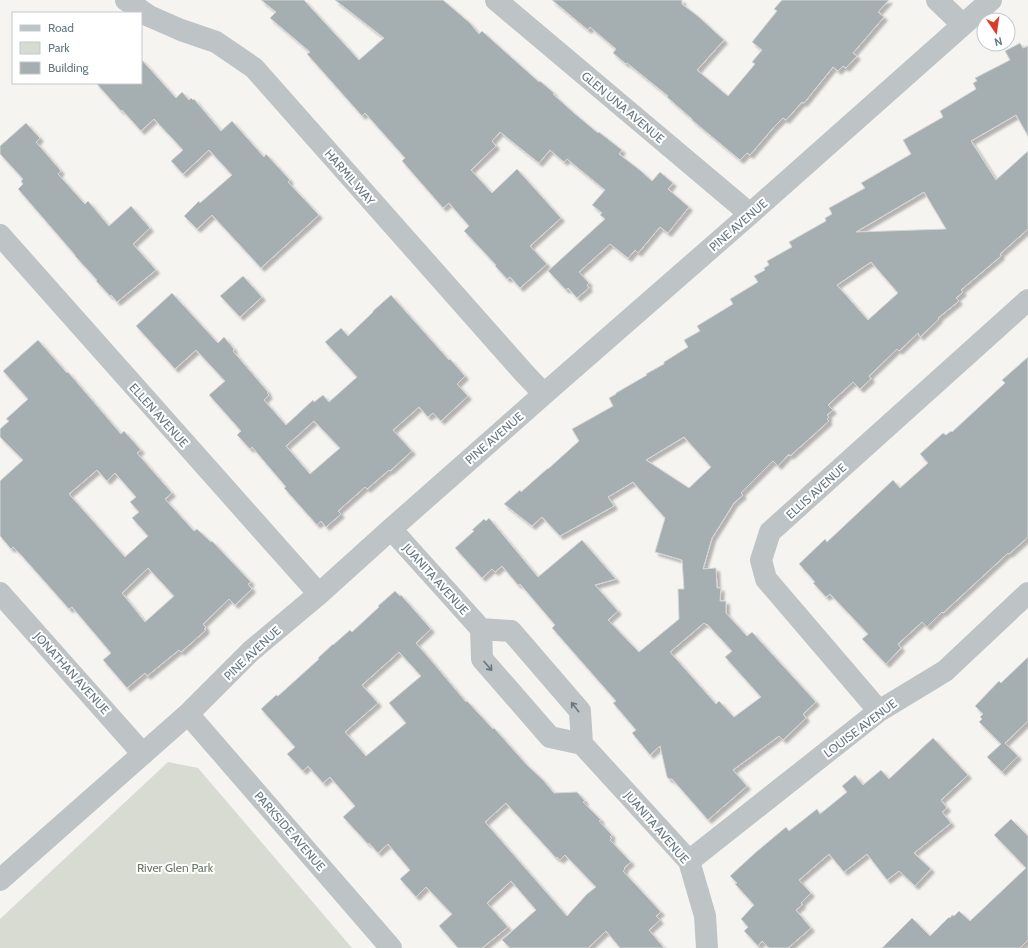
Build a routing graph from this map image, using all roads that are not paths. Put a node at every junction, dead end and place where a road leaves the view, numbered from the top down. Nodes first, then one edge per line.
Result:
1 (126, 0) edge
2 (496, 0) edge
3 (937, 0) edge
4 (991, 0) edge
5 (963, 25) junction
6 (750, 214) junction
7 (0, 235) edge
8 (1028, 300) edge
9 (544, 394) junction
10 (390, 529) junction
11 (0, 593) edge
12 (1028, 593) edge
13 (319, 594) junction
14 (481, 629) junction
15 (879, 711) junction
16 (188, 714) junction
17 (582, 744) junction
18 (143, 754) junction
19 (689, 861) junction
20 (0, 880) edge
21 (391, 948) edge
22 (707, 948) edge

1 - 9 street, HARMIL WAY
2 - 6 street, GLEN UNA AVENUE
3 - 5 street
4 - 5 street, PINE AVENUE
5 - 6 street, PINE AVENUE
6 - 9 street, PINE AVENUE
7 - 13 street, ELLEN AVENUE
8 - 15 street, ELLIS AVENUE
9 - 10 street, PINE AVENUE
10 - 13 street, PINE AVENUE
10 - 14 street, JUANITA AVENUE
11 - 18 street, JONATHAN AVENUE
12 - 15 street, LOUISE AVENUE
13 - 16 street, PINE AVENUE
14 -> 17 street
17 -> 14 street
15 - 19 street, LOUISE AVENUE
16 - 18 street, PINE AVENUE
16 - 21 street, PARKSIDE AVENUE
17 - 19 street, JUANITA AVENUE
18 - 20 street, PINE AVENUE
19 - 22 street, JUANITA AVENUE

